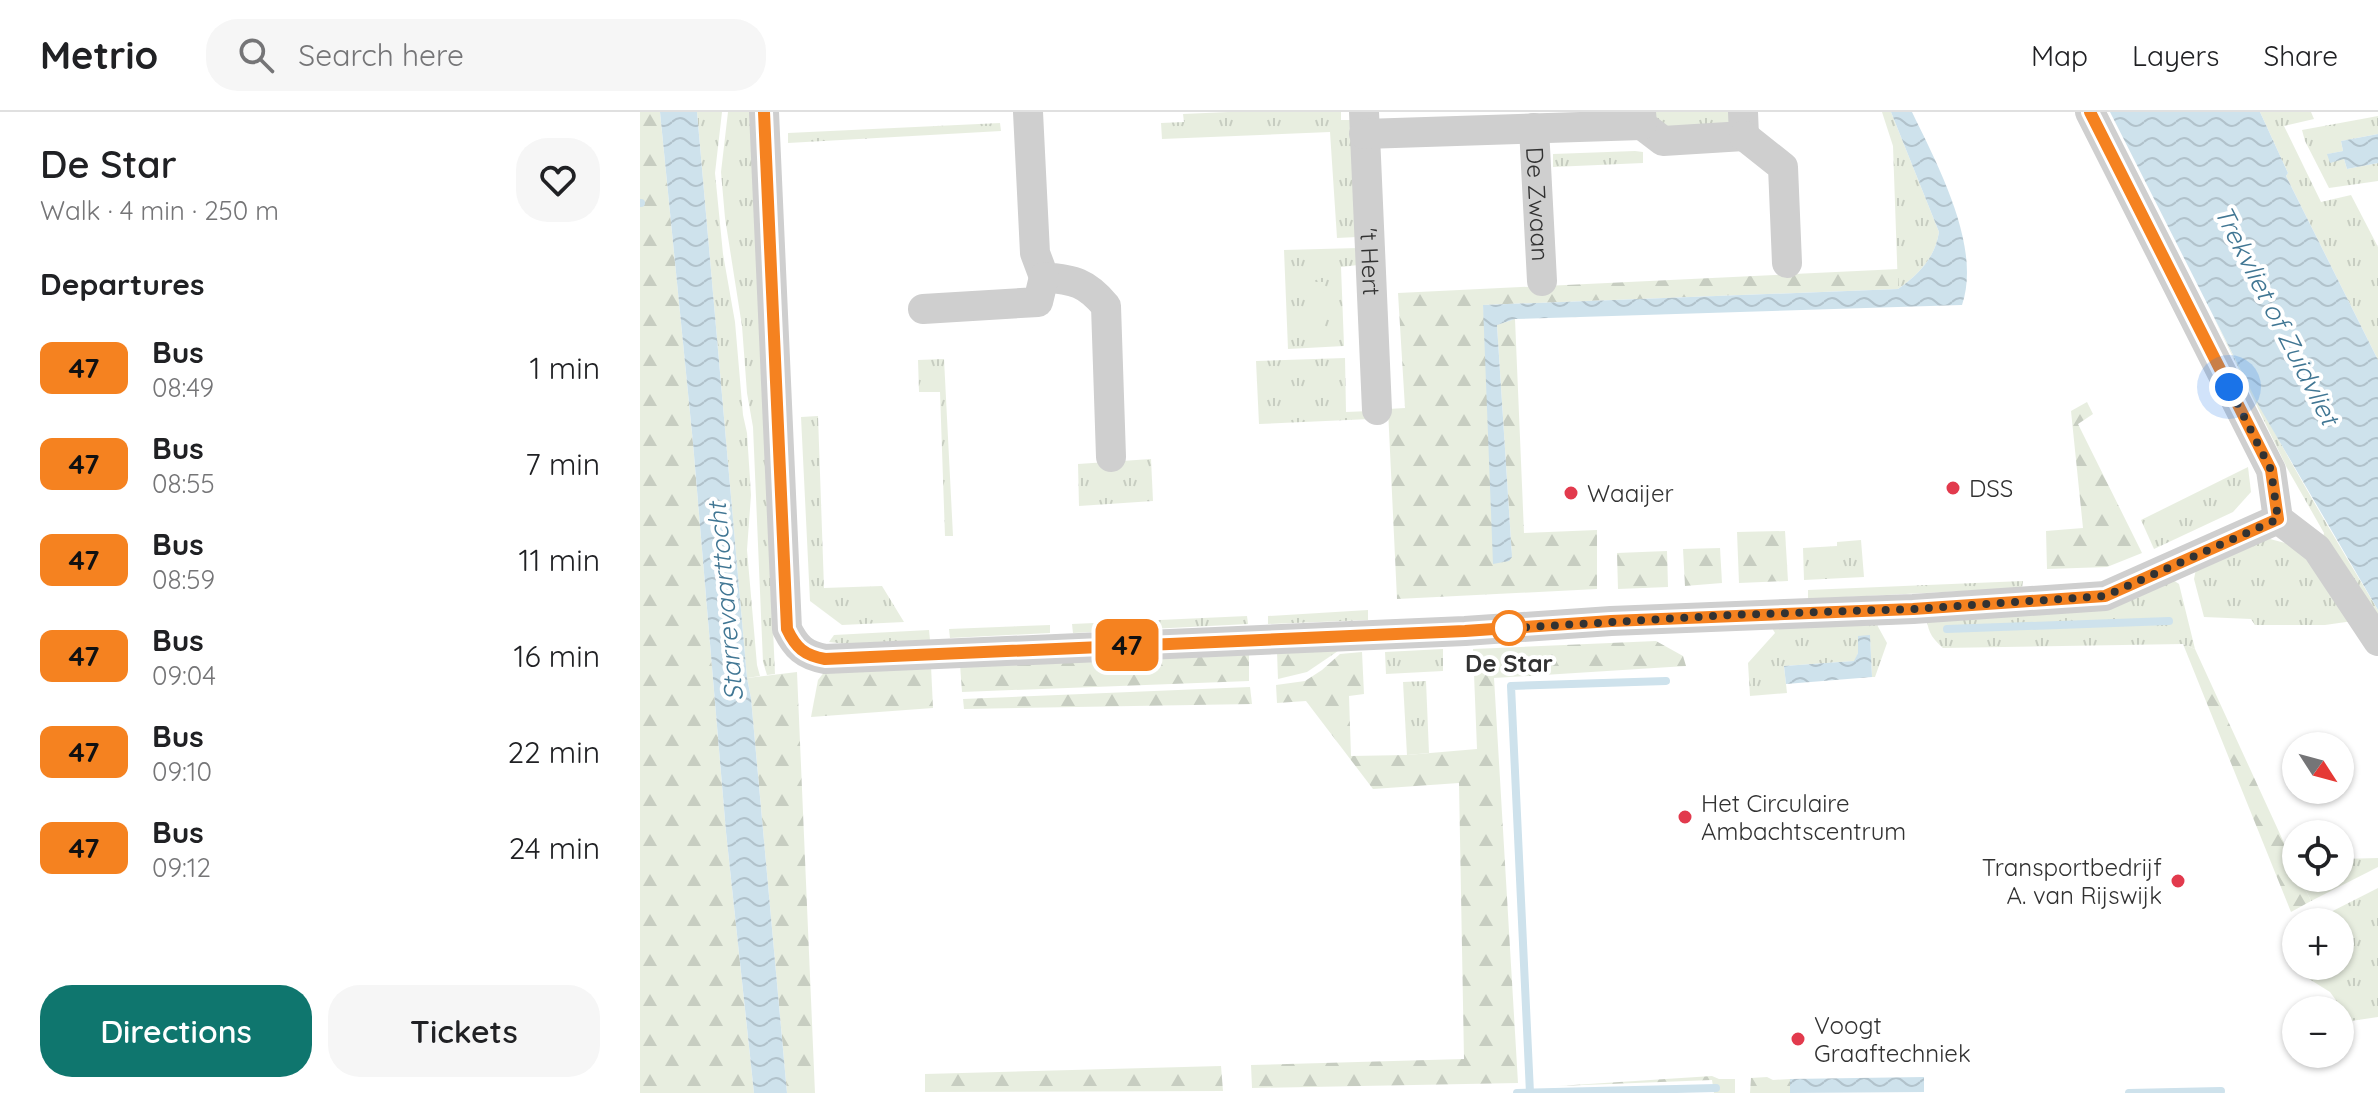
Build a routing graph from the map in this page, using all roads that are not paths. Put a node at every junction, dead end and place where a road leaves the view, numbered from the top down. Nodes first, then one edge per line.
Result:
1 (764, 112) edge
2 (1028, 112) edge
3 (2090, 112) edge
4 (1642, 118) edge
5 (1364, 123) edge
6 (1744, 124) edge
7 (1534, 128) junction
8 (1787, 263) dead end
9 (1044, 277) junction
10 (1542, 281) dead end
11 (923, 309) dead end
12 (1377, 410) dead end
13 (1111, 457) dead end
14 (2278, 519) junction
15 (2378, 641) edge

1 - 14 street
2 - 9 street
3 - 14 street
4 - 6 street, De Zwaan
4 - 7 street, De Zwaan
5 - 7 street, De Zwaan
5 - 12 street, 't Hert
6 - 8 street, De Zwaan
7 - 10 street, De Zwaan
9 - 11 street
9 - 13 street
14 - 15 street

